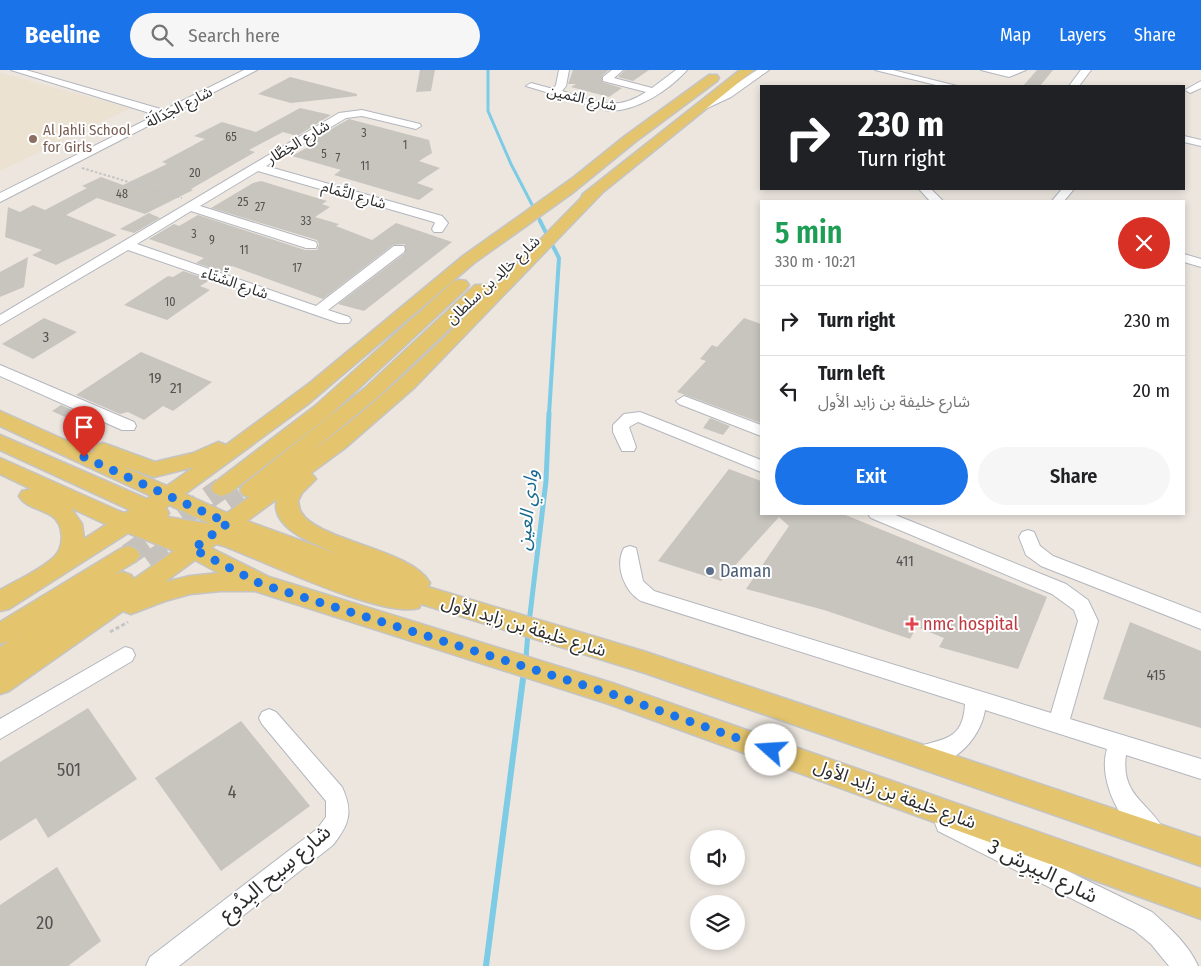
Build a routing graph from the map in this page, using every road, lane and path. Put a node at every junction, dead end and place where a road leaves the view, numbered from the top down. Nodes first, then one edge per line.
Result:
1 (16, 70) edge
2 (564, 70) edge
3 (618, 70) edge
4 (682, 70) edge
5 (724, 70) edge
6 (748, 70) edge
7 (764, 70) edge
8 (880, 70) edge
9 (986, 70) edge
10 (1021, 70) edge
11 (1086, 70) edge
12 (224, 71) dead end
13 (253, 72) edge
14 (232, 80) junction
15 (1201, 84) edge
16 (948, 85) edge
17 (1075, 85) edge
18 (531, 86) dead end
19 (1190, 90) dead end
20 (652, 91) junction
21 (555, 93) junction
22 (699, 108) junction
23 (165, 114) junction
24 (416, 126) dead end
25 (1185, 139) edge
26 (1201, 143) edge
27 (67, 164) junction
28 (257, 166) junction
29 (926, 190) edge
30 (1067, 190) edge
31 (0, 198) edge
32 (936, 200) edge
33 (1059, 200) edge
34 (193, 205) junction
35 (438, 229) dead end
36 (126, 245) junction
37 (311, 245) dead end
38 (399, 248) dead end
39 (1185, 258) edge
40 (1201, 263) edge
41 (442, 290) junction
42 (478, 302) junction
43 (318, 311) junction
44 (344, 320) dead end
45 (0, 321) edge
46 (364, 350) junction
47 (0, 370) edge
48 (408, 383) junction
49 (684, 401) dead end
50 (0, 408) edge
51 (0, 418) edge
52 (128, 426) dead end
53 (760, 431) edge
54 (0, 442) edge
55 (628, 447) dead end
56 (0, 465) edge
57 (760, 466) edge
58 (0, 482) edge
59 (222, 488) tunnel mouth
60 (165, 495) junction
61 (242, 496) tunnel mouth
62 (145, 508) junction
63 (879, 515) edge
64 (124, 523) junction
65 (210, 536) junction
66 (1028, 537) dead end
67 (630, 553) dead end
68 (62, 564) junction
69 (261, 584) junction
70 (438, 600) junction
71 (0, 602) edge
72 (1201, 621) edge
73 (89, 623) junction
74 (0, 634) edge
75 (125, 655) dead end
76 (0, 660) edge
77 (0, 683) edge
78 (975, 699) junction
79 (269, 718) dead end
80 (1058, 725) junction
81 (0, 730) edge
82 (1119, 744) junction
83 (914, 756) junction
84 (1201, 769) edge
85 (860, 781) junction
86 (1160, 838) junction
87 (1201, 852) edge
88 (1201, 904) edge
89 (159, 966) edge
90 (1185, 966) edge

1 - 23 street
2 - 21 street
3 - 20 street
4 - 20 street, شارع الثمين
5 - 41 main road, شارع خالِد بن سلطان
6 - 22 main road
7 - 22 street
8 - 16 street
9 - 10 street
11 - 17 street
12 - 14 street
13 - 14 street, شارع الجَدَالَة
14 - 23 street, شارع الجَدَالَة
15 - 19 street
18 - 21 street, شارع الثمين
20 - 21 street, شارع الثمين
22 - 42 main road
23 - 27 street, شارع الجَدَالَة
24 - 28 street, شارع الخِطَّار
25 - 26 street
27 - 31 street, شارع الجَدَالَة
27 - 34 path
28 - 34 street, شارع الخِطَّار
28 - 35 street, شارع التَّمَام
29 - 32 street
30 - 33 street
34 - 36 street, شارع الخِطَّار
34 - 37 street
36 - 43 street, شارع الشِّتَاء
36 - 45 street, شارع الخِطَّار
38 - 43 street
39 - 40 street
41 - 46 main road
41 - 59 main road, شارع خالِد بن سلطان
42 - 48 main road
42 - 61 main road, شارع خالِد بن سلطان
43 - 44 street, شارع الشِّتَاء
46 - 50 main road
46 - 60 main road
47 - 52 street
48 - 65 main road
48 - 70 main road
49 - 53 street
51 - 60 main road, شارع خليفة بن زايد الأول
54 - 62 main road
55 - 57 street
56 - 64 main road
58 - 68 main road
60 - 62 main road
60 - 65 main road, شارع خليفة بن زايد الأول
62 - 64 main road
62 - 65 main road
63 - 80 street
64 - 65 main road
64 - 68 main road
65 - 69 main road, شارع خليفة بن زايد الأول
65 - 70 main road, شارع خليفة بن زايد الأول
65 - 73 main road
66 - 72 street
67 - 78 street
68 - 71 main road
69 - 73 main road
69 - 85 main road, شارع خليفة بن زايد الأول
70 - 83 main road, شارع خليفة بن زايد الأول
73 - 77 main road
74 - 76 main road
75 - 81 street
78 - 80 street
78 - 83 street
79 - 89 street, شارع سِيح البِدُوع
80 - 82 street
82 - 84 street
82 - 86 street
83 - 86 main road, شارع خليفة بن زايد الأول
85 - 88 main road, شارع خليفة بن زايد الأول
85 - 90 street, شارع البِيرِش 3
86 - 87 main road, شارع خليفة بن زايد الأول

